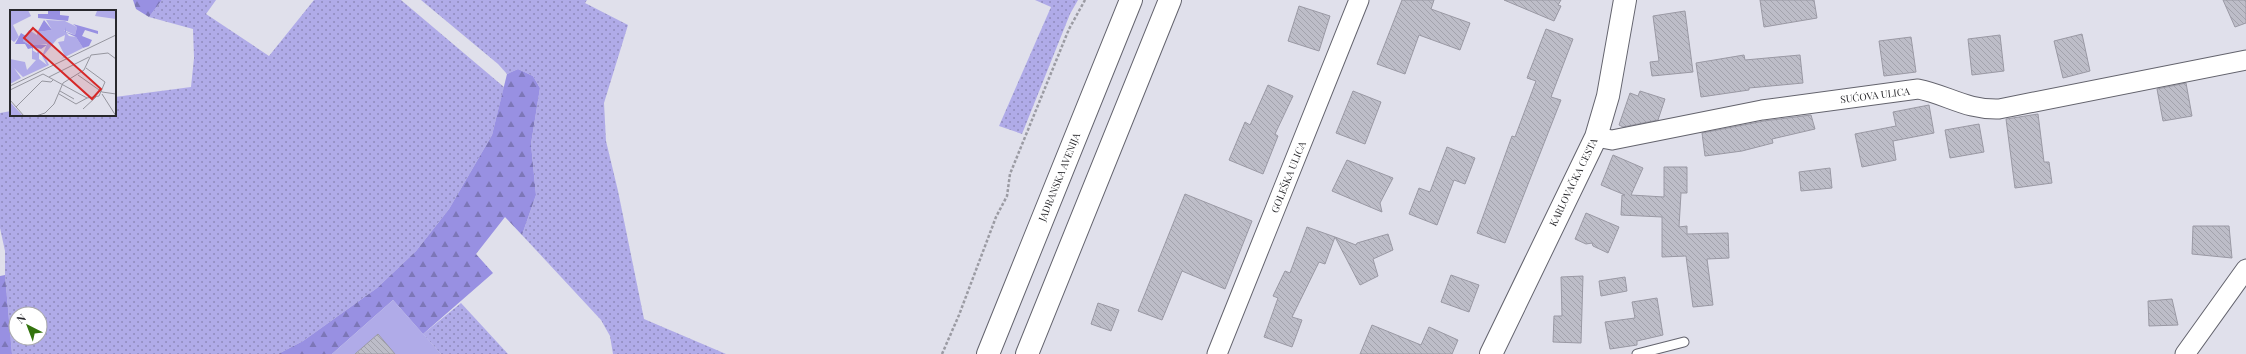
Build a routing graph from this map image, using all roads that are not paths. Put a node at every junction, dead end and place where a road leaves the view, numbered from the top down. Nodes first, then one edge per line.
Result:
1 (1131, 0) edge
2 (1170, 0) edge
3 (1359, 0) edge
4 (1625, 0) edge
5 (2246, 60) edge
6 (1596, 137) junction
7 (2246, 269) edge
8 (1684, 342) dead end
9 (988, 354) edge
10 (1027, 354) edge
11 (1217, 354) edge
12 (1491, 354) edge
13 (1637, 354) edge
14 (2185, 354) edge

1 - 9 main road, JADRANSKA AVENIJA
2 - 10 main road
3 - 11 street, GOLEŠKA ULICA
4 - 6 main road, KARLOVAČKA CESTA
5 - 6 street, SUĆOVA ULICA
6 - 12 main road, KARLOVAČKA CESTA
7 - 14 street
8 - 13 lane

